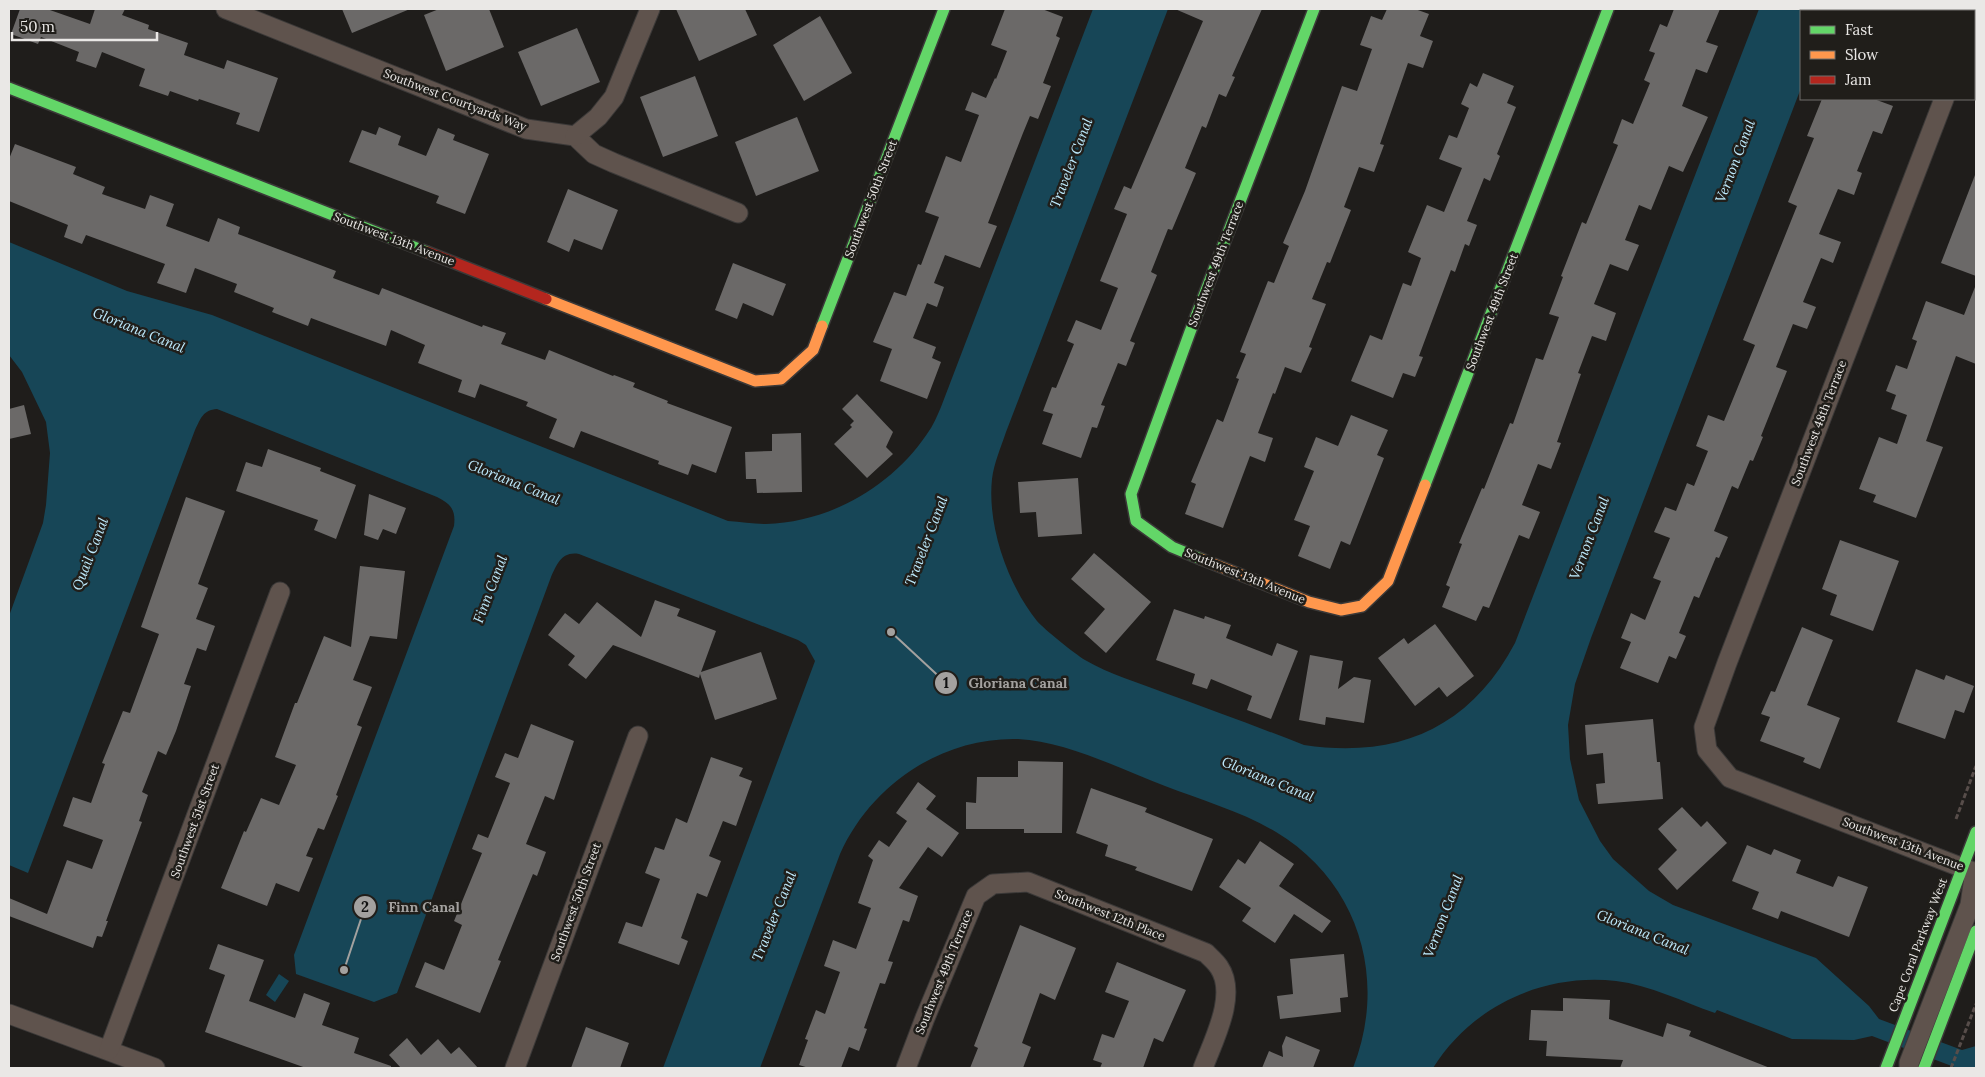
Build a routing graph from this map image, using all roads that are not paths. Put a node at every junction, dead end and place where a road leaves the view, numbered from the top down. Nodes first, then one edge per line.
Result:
1 (226, 9) edge
2 (650, 9) edge
3 (944, 9) edge
4 (1314, 9) edge
5 (1608, 9) edge
6 (9, 88) edge
7 (1944, 100) edge
8 (575, 136) junction
9 (738, 213) dead end
10 (781, 379) joint
11 (1136, 521) joint
12 (280, 592) dead end
13 (1362, 606) joint
14 (638, 736) dead end
15 (1706, 750) joint
16 (1976, 832) edge
17 (1963, 866) junction
18 (993, 884) joint
19 (1976, 931) edge
20 (9, 1014) edge
21 (109, 1050) junction
22 (155, 1068) edge
23 (515, 1068) edge
24 (906, 1068) edge
25 (1202, 1068) edge
26 (1886, 1068) edge
27 (1909, 1068) edge
28 (1924, 1068) edge

1 - 8 street, Southwest Courtyards Way
2 - 8 street
3 - 10 street, Southwest 50th Street
4 - 11 street, Southwest 49th Terrace
5 - 13 street, Southwest 49th Street
6 - 10 street, Southwest 13th Avenue
7 - 15 street, Southwest 48th Terrace
8 - 9 street
11 - 13 street, Southwest 13th Avenue
12 - 21 street, Southwest 51st Street
14 - 23 street, Southwest 50th Street
15 - 17 street, Southwest 13th Avenue
16 - 17 street, Cape Coral Parkway West
17 - 26 street, Cape Coral Parkway West
17 - 27 street, Southwest 13th Avenue
18 - 24 street, Southwest 49th Terrace
18 - 25 street, Southwest 12th Place
19 - 28 street
20 - 21 street
21 - 22 street

